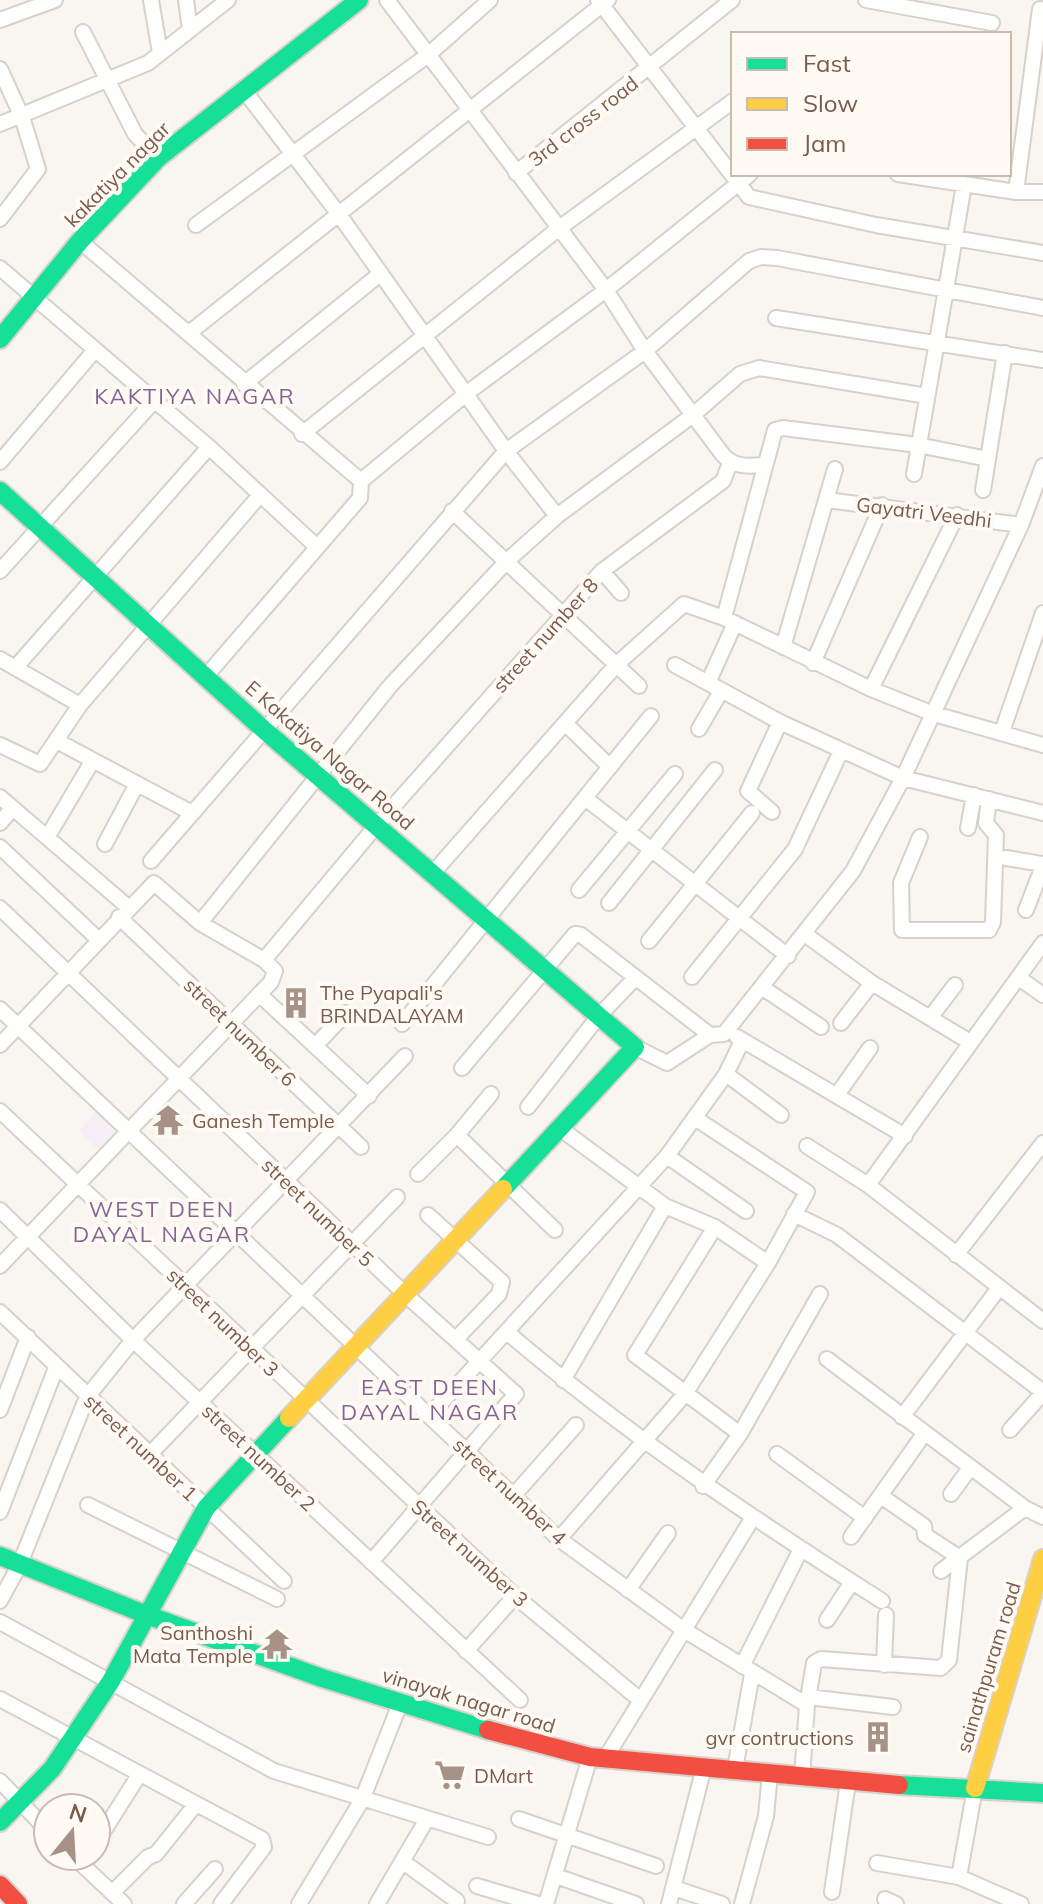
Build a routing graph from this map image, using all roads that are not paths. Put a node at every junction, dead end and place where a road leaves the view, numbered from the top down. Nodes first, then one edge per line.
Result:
1 (55, 0) edge
2 (151, 0) edge
3 (186, 0) edge
4 (228, 0) edge
5 (359, 0) edge
6 (387, 0) edge
7 (490, 0) edge
8 (732, 0) edge
9 (866, 0) edge
10 (603, 2) edge
11 (1040, 9) dead end
12 (0, 20) edge
13 (992, 23) dead end
14 (190, 29) junction
15 (83, 32) dead end
16 (160, 53) junction
17 (428, 55) junction
18 (650, 68) junction
19 (0, 69) edge
20 (108, 79) junction
21 (243, 89) junction
22 (731, 103) edge
23 (471, 113) junction
24 (22, 117) junction
25 (0, 124) edge
26 (696, 131) junction
27 (291, 153) junction
28 (158, 158) junction
29 (731, 165) edge
30 (516, 173) junction
31 (910, 176) edge
32 (745, 179) edge
33 (964, 185) junction
34 (1016, 192) junction
35 (1043, 192) edge
36 (338, 213) junction
37 (0, 219) edge
38 (196, 225) dead end
39 (558, 229) junction
40 (953, 239) junction
41 (80, 241) junction
42 (1043, 253) edge
43 (0, 268) edge
44 (380, 274) junction
45 (945, 287) junction
46 (606, 290) junction
47 (36, 296) junction
48 (1043, 308) edge
49 (776, 318) dead end
50 (189, 333) junction
51 (425, 335) junction
52 (0, 339) edge
53 (937, 344) junction
54 (95, 350) junction
55 (645, 351) junction
56 (1005, 353) junction
57 (1043, 360) edge
58 (244, 384) junction
59 (467, 393) junction
60 (927, 396) junction
61 (154, 401) junction
62 (693, 415) junction
63 (302, 434) junction
64 (918, 445) junction
65 (209, 447) junction
66 (506, 451) junction
67 (988, 459) junction
68 (0, 462) edge
69 (730, 463) junction
70 (764, 465) junction
71 (1043, 466) edge
72 (835, 469) dead end
73 (914, 474) dead end
74 (361, 481) junction
75 (983, 490) dead end
76 (0, 491) edge
77 (260, 495) junction
78 (827, 500) junction
79 (882, 505) junction
80 (452, 511) junction
81 (957, 515) junction
82 (557, 516) junction
83 (1021, 525) junction
84 (38, 526) junction
85 (317, 547) junction
86 (508, 560) junction
87 (0, 571) edge
88 (602, 571) junction
89 (96, 576) junction
90 (621, 593) dead end
91 (1043, 613) edge
92 (563, 615) junction
93 (730, 620) junction
94 (149, 624) junction
95 (783, 647) junction
96 (0, 659) edge
97 (813, 663) junction
98 (617, 664) junction
99 (675, 665) dead end
100 (15, 668) junction
101 (207, 675) junction
102 (639, 686) dead end
103 (714, 687) junction
104 (871, 689) junction
105 (80, 705) junction
106 (931, 713) junction
107 (651, 716) dead end
108 (780, 722) junction
109 (565, 723) junction
110 (263, 729) junction
111 (699, 729) dead end
112 (1002, 732) junction
113 (57, 741) junction
114 (0, 745) edge
115 (1043, 745) edge
116 (841, 751) junction
117 (93, 760) junction
118 (610, 767) junction
119 (715, 770) dead end
120 (675, 774) dead end
121 (318, 776) junction
122 (903, 778) junction
123 (137, 784) junction
124 (0, 797) edge
125 (982, 797) junction
126 (585, 798) junction
127 (13, 808) junction
128 (190, 812) junction
129 (772, 812) dead end
130 (752, 813) dead end
131 (1043, 813) edge
132 (0, 823) edge
133 (376, 826) junction
134 (968, 828) dead end
135 (628, 829) junction
136 (48, 836) junction
137 (920, 837) dead end
138 (105, 844) dead end
139 (0, 847) edge
140 (653, 849) junction
141 (1006, 858) dead end
142 (151, 861) dead end
143 (1043, 865) edge
144 (432, 874) junction
145 (696, 883) junction
146 (579, 890) dead end
147 (609, 903) dead end
148 (0, 908) edge
149 (1026, 910) dead end
150 (124, 912) junction
151 (741, 918) junction
152 (486, 922) junction
153 (200, 923) junction
154 (806, 935) junction
155 (99, 940) junction
156 (649, 941) dead end
157 (1043, 943) edge
158 (788, 956) junction
159 (264, 960) junction
160 (543, 969) junction
161 (69, 974) junction
162 (692, 977) dead end
163 (635, 978) junction
164 (1019, 978) junction
165 (872, 983) junction
166 (955, 985) dead end
167 (763, 988) junction
168 (259, 994) junction
169 (1043, 995) edge
170 (0, 1009) edge
171 (346, 1013) dead end
172 (598, 1017) junction
173 (930, 1018) junction
174 (231, 1022) junction
175 (841, 1023) dead end
176 (402, 1024) dead end
177 (18, 1025) junction
178 (821, 1027) dead end
179 (728, 1031) junction
180 (710, 1035) junction
181 (742, 1041) junction
182 (970, 1042) junction
183 (0, 1045) edge
184 (315, 1046) junction
185 (635, 1047) junction
186 (870, 1048) dead end
187 (405, 1056) dead end
188 (462, 1068) dead end
189 (726, 1074) junction
190 (179, 1077) junction
191 (491, 1094) dead end
192 (837, 1095) junction
193 (369, 1096) junction
194 (528, 1107) dead end
195 (0, 1111) edge
196 (781, 1115) dead end
197 (695, 1118) junction
198 (339, 1127) junction
199 (127, 1129) junction
200 (561, 1129) junction
201 (457, 1135) junction
202 (905, 1136) junction
203 (1043, 1143) edge
204 (807, 1146) dead end
205 (361, 1147) dead end
206 (667, 1156) junction
207 (418, 1174) dead end
208 (77, 1182) junction
209 (286, 1182) junction
210 (508, 1185) junction
211 (868, 1185) junction
212 (641, 1188) junction
213 (397, 1197) dead end
214 (665, 1206) junction
215 (0, 1210) edge
216 (746, 1211) dead end
217 (794, 1214) junction
218 (428, 1215) dead end
219 (715, 1227) junction
220 (555, 1230) dead end
221 (237, 1233) junction
222 (27, 1235) junction
223 (456, 1241) junction
224 (352, 1244) junction
225 (956, 1255) junction
226 (768, 1263) junction
227 (0, 1266) edge
228 (186, 1287) junction
229 (999, 1288) junction
230 (820, 1294) dead end
231 (406, 1295) junction
232 (303, 1296) junction
233 (0, 1312) edge
234 (1043, 1321) edge
235 (508, 1333) junction
236 (963, 1334) junction
237 (28, 1337) junction
238 (456, 1339) junction
239 (133, 1340) junction
240 (356, 1349) junction
241 (251, 1351) junction
242 (827, 1359) dead end
243 (479, 1361) junction
244 (56, 1368) junction
245 (563, 1380) junction
246 (1043, 1392) edge
247 (685, 1394) junction
248 (87, 1397) junction
249 (200, 1402) junction
250 (306, 1402) junction
251 (0, 1410) edge
252 (429, 1416) junction
253 (902, 1417) junction
254 (576, 1425) dead end
255 (1010, 1430) dead end
256 (740, 1434) junction
257 (924, 1434) junction
258 (645, 1443) junction
259 (468, 1452) junction
260 (150, 1454) junction
261 (777, 1454) dead end
262 (257, 1455) junction
263 (970, 1468) junction
264 (703, 1486) junction
265 (951, 1494) dead end
266 (514, 1495) junction
267 (881, 1496) junction
268 (88, 1505) dead end
269 (206, 1508) junction
270 (421, 1508) junction
271 (1025, 1508) junction
272 (0, 1512) edge
273 (1043, 1517) edge
274 (865, 1518) junction
275 (752, 1519) junction
276 (668, 1533) dead end
277 (851, 1537) dead end
278 (559, 1539) junction
279 (801, 1549) junction
280 (182, 1551) junction
281 (0, 1556) edge
282 (960, 1558) junction
283 (1043, 1559) edge
284 (371, 1562) junction
285 (19, 1566) junction
286 (941, 1571) dead end
287 (284, 1581) dead end
288 (852, 1582) junction
289 (628, 1590) junction
290 (515, 1596) junction
291 (277, 1599) dead end
292 (0, 1601) edge
293 (147, 1615) junction
294 (827, 1620) dead end
295 (0, 1622) edge
296 (684, 1630) junction
297 (466, 1651) junction
298 (884, 1665) junction
299 (747, 1670) junction
300 (111, 1681) junction
301 (0, 1699) edge
302 (639, 1699) junction
303 (520, 1700) dead end
304 (401, 1701) junction
305 (807, 1701) junction
306 (893, 1707) dead end
307 (71, 1739) junction
308 (598, 1758) junction
309 (704, 1767) junction
310 (735, 1769) junction
311 (770, 1773) junction
312 (139, 1775) junction
313 (802, 1777) junction
314 (0, 1781) edge
315 (848, 1782) junction
316 (975, 1788) junction
317 (1043, 1793) edge
318 (362, 1800) junction
319 (21, 1804) junction
320 (196, 1804) junction
321 (32, 1815) edge
322 (427, 1819) junction
323 (519, 1819) dead end
324 (0, 1822) edge
325 (112, 1822) edge
326 (569, 1836) junction
327 (488, 1837) dead end
328 (402, 1861) junction
329 (877, 1863) dead end
330 (656, 1866) dead end
331 (215, 1869) dead end
332 (91, 1872) edge
333 (556, 1876) junction
334 (959, 1877) junction
335 (0, 1885) edge
336 (477, 1886) dead end
337 (674, 1888) junction
338 (832, 1892) dead end
339 (112, 1893) junction
340 (457, 1901) dead end
341 (18, 1904) edge
342 (124, 1904) edge
343 (184, 1904) edge
344 (221, 1904) edge
345 (299, 1904) edge
346 (377, 1904) edge
347 (538, 1904) edge
348 (546, 1904) edge
349 (636, 1904) edge
350 (669, 1904) edge
351 (722, 1904) edge
352 (742, 1904) edge
353 (1021, 1904) edge

1 - 12 street
2 - 16 street
3 - 14 street
4 - 14 street
5 - 21 street, kakatiya nagar
6 - 17 street
7 - 17 street
8 - 18 street, 3rd cross road
9 - 13 street
10 - 18 street
10 - 23 street
11 - 34 street
14 - 16 street
15 - 20 street
16 - 20 street
17 - 23 street
17 - 27 street
18 - 26 street
18 - 30 street, 3rd cross road
19 - 24 street
20 - 24 street
20 - 28 street
21 - 27 street
21 - 28 street, kakatiya nagar
22 - 26 street
23 - 30 street
23 - 36 street
24 - 25 street
24 - 37 street
26 - 29 street
26 - 39 street
27 - 36 street
27 - 38 street
28 - 41 street, kakatiya nagar
30 - 39 street
31 - 33 street
32 - 40 street
32 - 46 street
33 - 34 street
33 - 40 street
34 - 35 street
36 - 44 street
36 - 50 street
39 - 46 street
39 - 51 street
40 - 42 street
40 - 45 street
41 - 47 street, kakatiya nagar
41 - 50 street
43 - 47 street
44 - 51 street
44 - 58 street
45 - 48 street
45 - 53 street
45 - 55 street
46 - 55 street
46 - 59 street
47 - 52 street, kakatiya nagar
47 - 54 street
49 - 53 street
50 - 58 street
51 - 59 street
51 - 63 street
53 - 56 street
53 - 60 street
54 - 61 street
54 - 68 street
55 - 62 street
55 - 66 street
56 - 57 street
56 - 67 street
58 - 63 street
59 - 66 street
59 - 74 street
60 - 62 street
60 - 64 street
61 - 65 street
61 - 84 street
62 - 69 street
62 - 82 street
63 - 74 street
64 - 67 street
64 - 70 street
64 - 73 street
65 - 77 street
65 - 89 street
66 - 80 street
66 - 82 street
67 - 75 street
69 - 70 street
69 - 88 street, street number 8
70 - 93 street
71 - 83 street
72 - 78 street
74 - 85 street
76 - 84 street, E Kakatiya Nagar Road
77 - 85 street
77 - 94 street
78 - 79 street, Gayatri Veedhi
78 - 95 street
79 - 81 street, Gayatri Veedhi
79 - 97 street
80 - 86 street
80 - 110 street
81 - 83 street, Gayatri Veedhi
81 - 104 street
82 - 86 street
83 - 106 street
84 - 87 street
84 - 89 street, E Kakatiya Nagar Road
85 - 101 street
86 - 92 street
86 - 121 street
88 - 90 street
88 - 92 street, street number 8
89 - 94 street, E Kakatiya Nagar Road
89 - 100 street
91 - 112 street
92 - 98 street
92 - 133 street, street number 8
93 - 95 street
93 - 98 street
93 - 103 street
94 - 101 street, E Kakatiya Nagar Road
94 - 105 street
95 - 97 street
96 - 100 street
97 - 104 street
98 - 102 street
98 - 109 street
99 - 103 street
100 - 105 street
101 - 110 street, E Kakatiya Nagar Road
103 - 108 street
103 - 111 street
104 - 106 street
105 - 113 street
106 - 112 street
106 - 122 street
107 - 118 street
108 - 116 street
108 - 129 street
109 - 118 street
109 - 144 street
110 - 121 street, E Kakatiya Nagar Road
110 - 128 street
112 - 115 street
113 - 114 street
113 - 117 street
116 - 122 street
116 - 151 street
117 - 123 street
117 - 136 street
118 - 126 street
119 - 140 street
120 - 135 street
121 - 133 street, E Kakatiya Nagar Road
121 - 153 street
122 - 125 street
122 - 154 street
123 - 128 street
123 - 138 street
124 - 127 street, street number 6
125 - 131 street
125 - 134 street
125 - 137 street
126 - 135 street
126 - 152 street
127 - 132 street
127 - 136 street, street number 6
128 - 142 street
130 - 145 street
133 - 144 street, E Kakatiya Nagar Road
133 - 159 street, street number 8
135 - 140 street
135 - 146 street
136 - 150 street, street number 6
139 - 155 street
140 - 145 street
140 - 147 street
141 - 143 street
143 - 149 street
144 - 152 street, E Kakatiya Nagar Road
145 - 151 street
145 - 156 street
148 - 161 street, street number 5
150 - 153 street
150 - 155 street
150 - 174 street, street number 6
151 - 158 street
151 - 162 street
152 - 160 street, E Kakatiya Nagar Road
152 - 176 street
153 - 159 street
154 - 158 street
154 - 165 street
155 - 161 street
157 - 164 street
158 - 167 street
159 - 168 street
160 - 163 street
160 - 172 street, E Kakatiya Nagar Road
160 - 188 street
161 - 177 street
161 - 190 street, street number 5
163 - 172 street
163 - 180 street
164 - 169 street
164 - 182 street
165 - 173 street
165 - 175 street
166 - 173 street
167 - 178 street
167 - 179 street
168 - 174 street
168 - 184 street
170 - 177 street, street number 4
171 - 184 street
172 - 185 street, E Kakatiya Nagar Road
172 - 194 street
173 - 182 street
174 - 190 street
174 - 198 street, street number 6
177 - 183 street
177 - 199 street, street number 4
179 - 180 street
179 - 181 street
180 - 185 street
181 - 189 street
181 - 192 street
182 - 202 street
184 - 193 street
185 - 200 street
186 - 192 street
187 - 193 street
189 - 196 street
189 - 197 street
190 - 199 street
190 - 209 street, street number 5
191 - 201 street
192 - 202 street
193 - 198 street
195 - 208 street, street number 3
197 - 206 street
197 - 217 street
198 - 205 street, street number 6
198 - 209 street
199 - 208 street
199 - 221 street, street number 4
200 - 210 street
200 - 212 street
201 - 207 street
201 - 210 street
202 - 211 street
203 - 225 street
204 - 211 street
206 - 212 street
206 - 216 street
208 - 222 street
208 - 228 street, street number 3
209 - 221 street
209 - 224 street, street number 5
210 - 220 street
210 - 223 street
211 - 225 street
212 - 214 street
212 - 235 street
213 - 224 street
214 - 219 street
214 - 245 street
215 - 222 street, street number 2
217 - 226 street
217 - 236 street
218 - 223 street
219 - 226 street
219 - 247 street
221 - 228 street
221 - 232 street, street number 4
222 - 227 street
222 - 239 street, street number 2
223 - 231 street
223 - 238 street
224 - 231 street, street number 5
224 - 232 street
225 - 229 street
226 - 247 street
228 - 239 street
228 - 241 street, street number 3
229 - 234 street
229 - 236 street
230 - 256 street
231 - 238 street, street number 5
231 - 240 street
232 - 240 street, street number 4
232 - 241 street
233 - 237 street, street number 1
235 - 243 street
235 - 245 street
236 - 246 street
236 - 253 street
237 - 244 street, street number 1
237 - 251 street
238 - 243 street, street number 5
239 - 248 street
239 - 249 street, street number 2
240 - 250 street
240 - 252 street, street number 4
241 - 249 street
241 - 250 street, street number 3
242 - 253 street
243 - 252 street
243 - 259 street, street number 5
244 - 248 street, street number 1
244 - 272 street
245 - 258 street
246 - 255 street
247 - 256 street
247 - 258 street
248 - 260 street, street number 1
248 - 285 street
249 - 260 street
249 - 262 street, street number 2
250 - 262 street
250 - 270 street, Street number 3
252 - 259 street, street number 4
253 - 257 street
254 - 266 street
256 - 264 street
257 - 263 street
257 - 267 street
258 - 264 street
258 - 278 street
259 - 266 street, street number 4
259 - 270 street
260 - 269 street, street number 1
261 - 274 street
262 - 269 street
262 - 284 street, street number 2
263 - 265 street
263 - 271 street
264 - 275 street
266 - 278 street, street number 4
267 - 274 street
267 - 282 street
268 - 280 street
269 - 280 street
269 - 287 street, street number 1
270 - 284 street
270 - 290 street, Street number 3
271 - 273 street
271 - 282 street
274 - 277 street
275 - 279 street
275 - 296 street
276 - 289 street
278 - 289 street, street number 4
279 - 288 street
279 - 299 street
280 - 291 street
280 - 293 street
281 - 285 street, vinayak nagar road
282 - 286 street
282 - 298 street
283 - 316 street, sainathpuram road
284 - 297 street, street number 2
285 - 292 street
285 - 293 street, vinayak nagar road
288 - 294 street
288 - 298 street
289 - 296 street, street number 4
290 - 297 street
290 - 302 street, Street number 3
293 - 300 street
293 - 304 street, vinayak nagar road
295 - 300 street
296 - 299 street, street number 4
296 - 302 street
297 - 303 street, street number 2
298 - 305 street
299 - 305 street, street number 4
299 - 310 street
300 - 307 street
300 - 318 street
301 - 307 street
302 - 308 street
304 - 308 street, vinayak nagar road
304 - 318 street
305 - 306 street
305 - 313 street
307 - 312 street
307 - 319 street
308 - 309 street, vinayak nagar road
308 - 326 street
309 - 310 street, vinayak nagar road
309 - 337 street
310 - 311 street, vinayak nagar road
311 - 313 street, vinayak nagar road
311 - 352 street
312 - 320 street
312 - 325 street
313 - 315 street, vinayak nagar road
314 - 319 street
315 - 316 street, vinayak nagar road
315 - 338 street
316 - 317 street, vinayak nagar road
316 - 334 street
318 - 322 street
318 - 345 street
319 - 321 street
319 - 324 street
320 - 339 street
320 - 344 street
322 - 327 street
322 - 328 street
323 - 326 street
326 - 330 street
326 - 333 street
328 - 340 street
328 - 346 street
329 - 334 street
331 - 343 street
332 - 339 street
333 - 348 street
333 - 349 street
334 - 353 street
335 - 341 street
336 - 347 street
337 - 350 street
337 - 351 street
339 - 342 street

